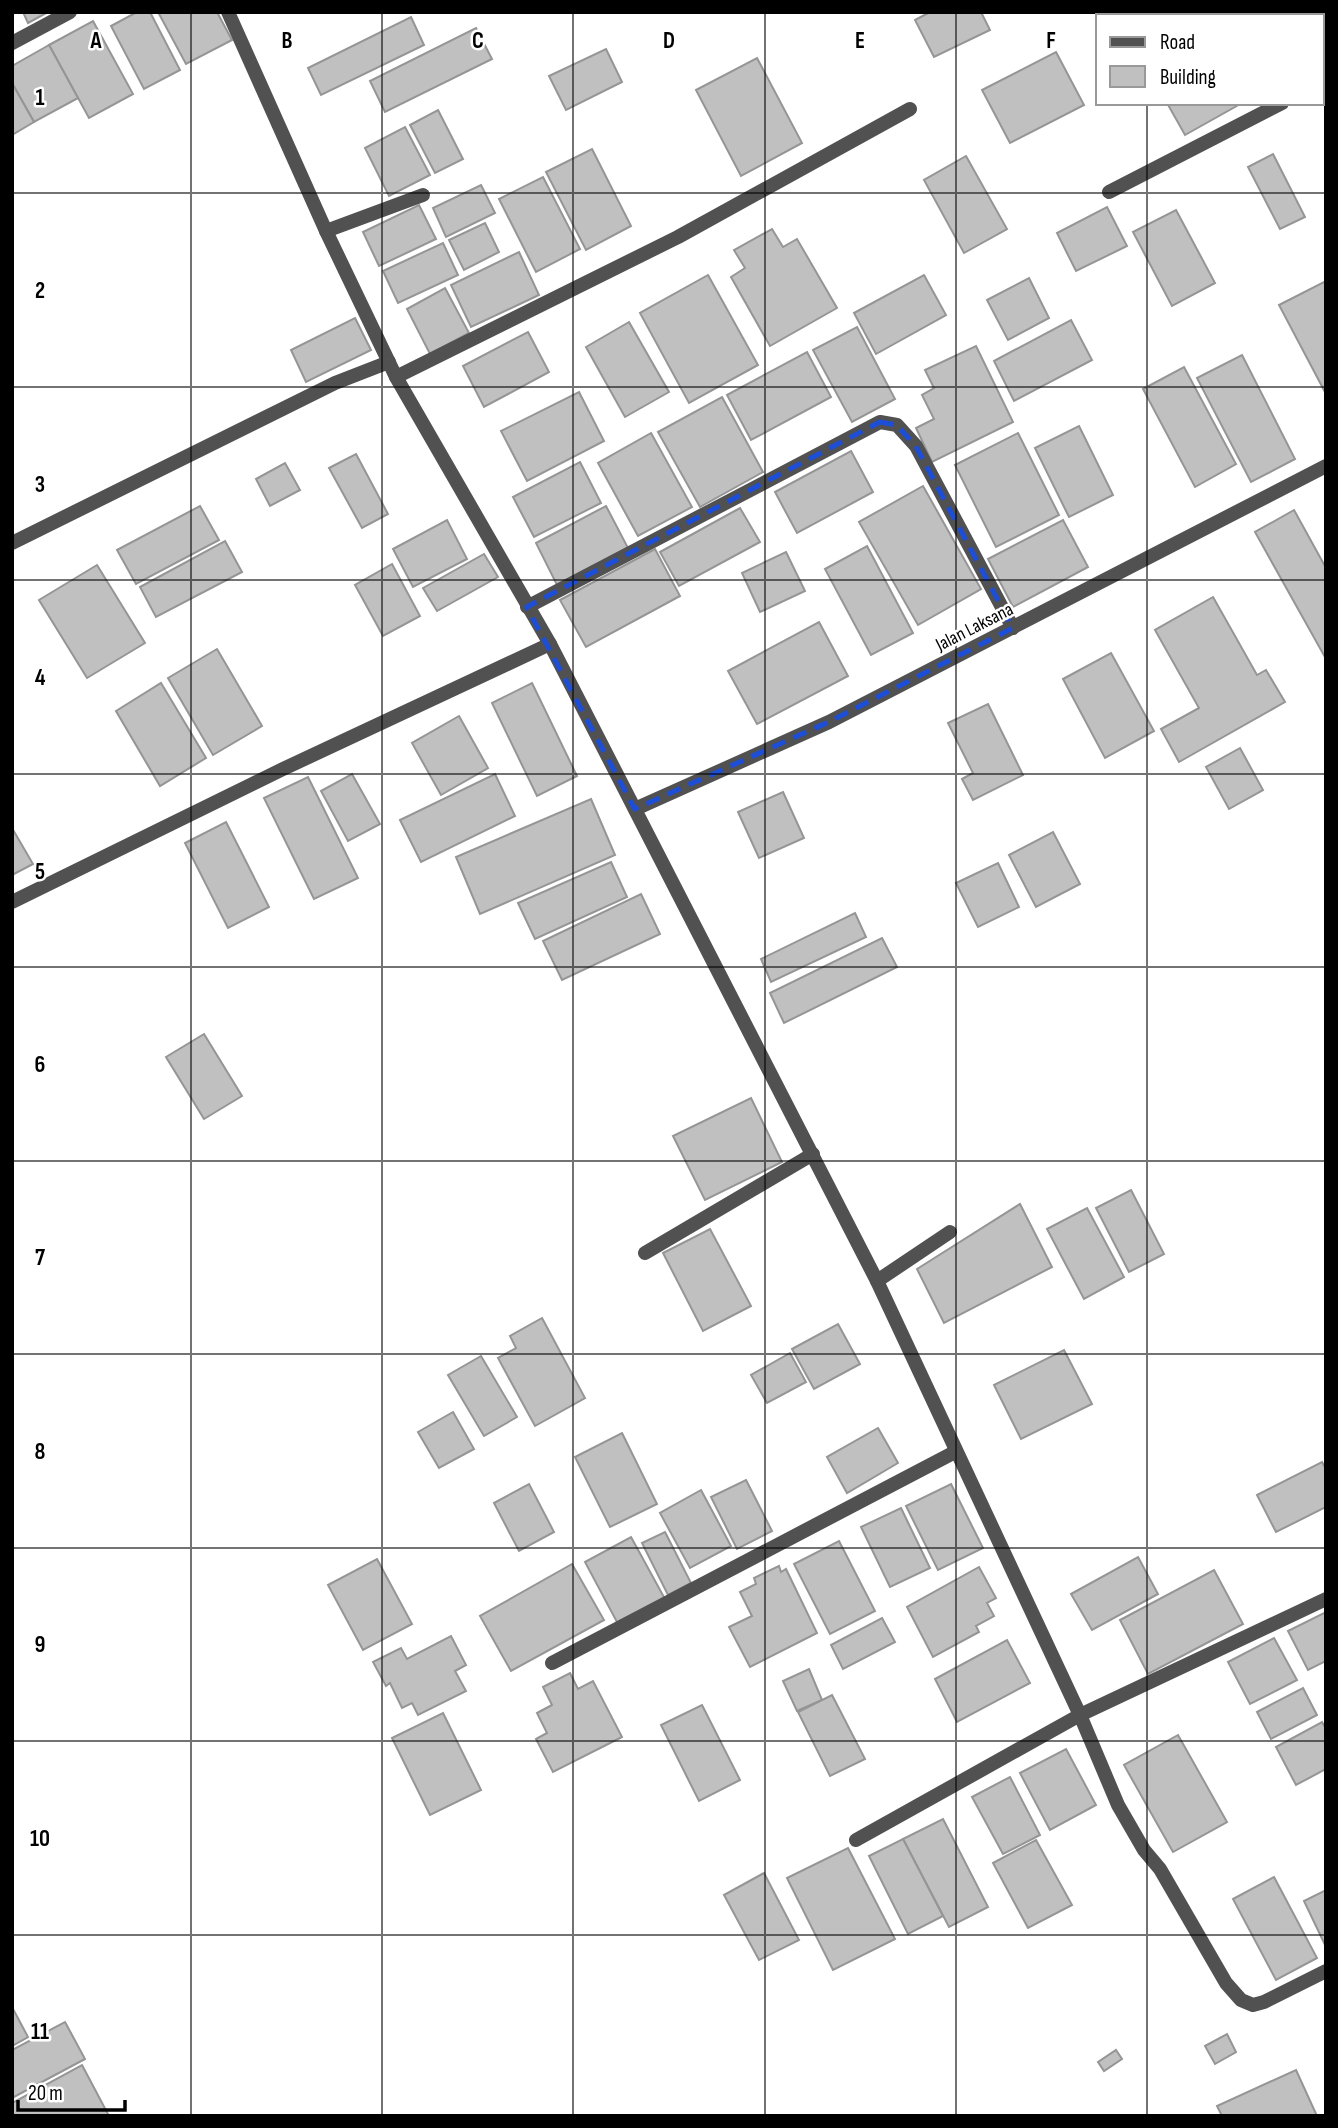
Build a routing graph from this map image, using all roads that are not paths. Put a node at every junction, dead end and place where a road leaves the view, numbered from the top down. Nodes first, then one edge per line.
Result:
1 (70, 12) edge
2 (228, 12) edge
3 (12, 43) edge
4 (1278, 105) edge
5 (910, 109) dead end
6 (1109, 192) dead end
7 (423, 195) dead end
8 (326, 231) junction
9 (389, 362) junction
10 (396, 377) junction
11 (1326, 466) edge
12 (12, 543) edge
13 (527, 607) junction
14 (1013, 628) junction
15 (550, 644) junction
16 (635, 809) junction
17 (12, 902) edge
18 (813, 1154) junction
19 (950, 1232) dead end
20 (645, 1254) dead end
21 (877, 1281) junction
22 (955, 1452) junction
23 (1326, 1599) edge
24 (552, 1663) dead end
25 (1080, 1715) junction
26 (856, 1840) dead end
27 (1326, 1971) edge

1 - 3 street
2 - 8 street
4 - 6 street
5 - 10 street
7 - 8 street
8 - 9 street
9 - 10 street
9 - 12 street
10 - 13 street
11 - 14 street, Jalan Laksana
13 - 14 street
13 - 15 street
14 - 16 street, Jalan Laksana
15 - 16 street
15 - 17 street
16 - 18 street
18 - 20 street
18 - 21 street
19 - 21 street
21 - 22 street
22 - 24 street
22 - 25 street
23 - 25 street
25 - 26 street
25 - 27 street

